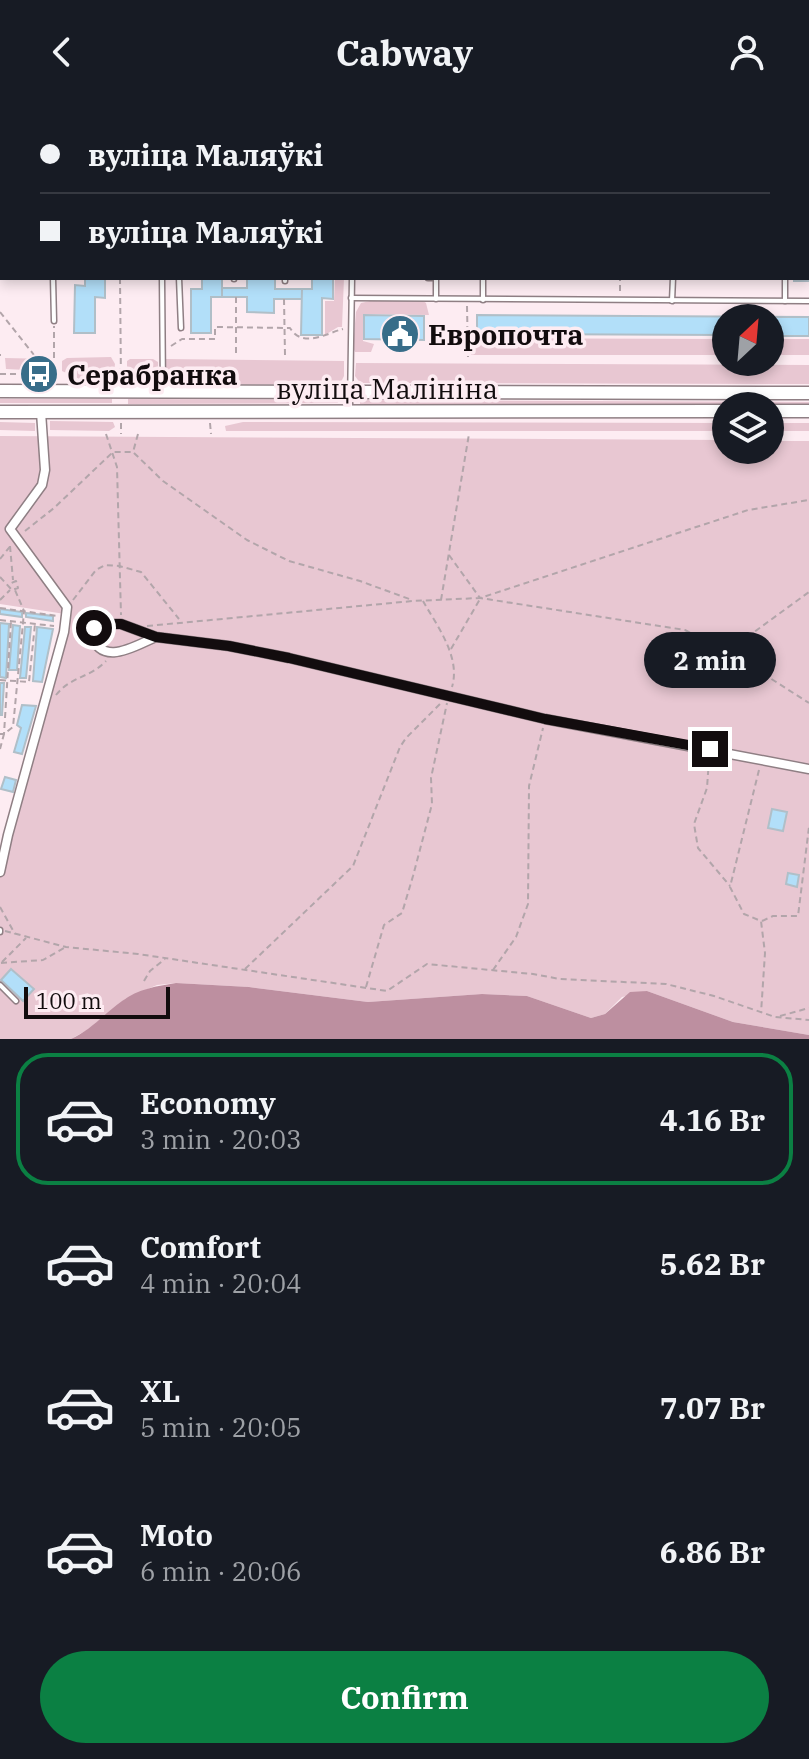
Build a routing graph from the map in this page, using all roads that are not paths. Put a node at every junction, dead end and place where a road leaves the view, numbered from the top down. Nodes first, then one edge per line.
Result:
1 (53, 280) edge
2 (162, 280) edge
3 (179, 280) edge
4 (352, 280) edge
5 (436, 280) edge
6 (483, 280) edge
7 (673, 280) edge
8 (785, 280) edge
9 (351, 298) junction
10 (436, 299) junction
11 (483, 300) junction
12 (672, 301) junction
13 (785, 301) junction
14 (809, 301) edge
15 (54, 321) road end
16 (181, 328) dead end
17 (0, 391) edge
18 (163, 392) junction
19 (348, 392) junction
20 (809, 393) edge
21 (712, 411) edge
22 (784, 411) edge
23 (809, 411) edge
24 (0, 412) edge
25 (41, 412) junction
26 (351, 412) junction
27 (156, 637) junction
28 (809, 769) edge
29 (1, 865) edge
30 (0, 985) edge
31 (16, 1001) dead end

1 - 15 lane
2 - 18 lane
3 - 16 lane
4 - 9 lane
5 - 10 lane
6 - 11 lane
7 - 12 lane
8 - 13 lane
9 - 10 lane
9 - 19 lane
10 - 11 lane
11 - 12 lane
12 - 13 lane
13 - 14 lane
17 - 18 main road, вуліца Малініна
18 - 19 main road, вуліца Малініна
19 - 20 main road, вуліца Малініна
19 - 26 lane
21 - 26 main road, вуліца Малініна
22 - 23 main road
24 - 25 main road, вуліца Малініна
25 - 26 main road, вуліца Малініна
25 - 29 street
27 - 27 street
27 - 28 street
30 - 31 lane

